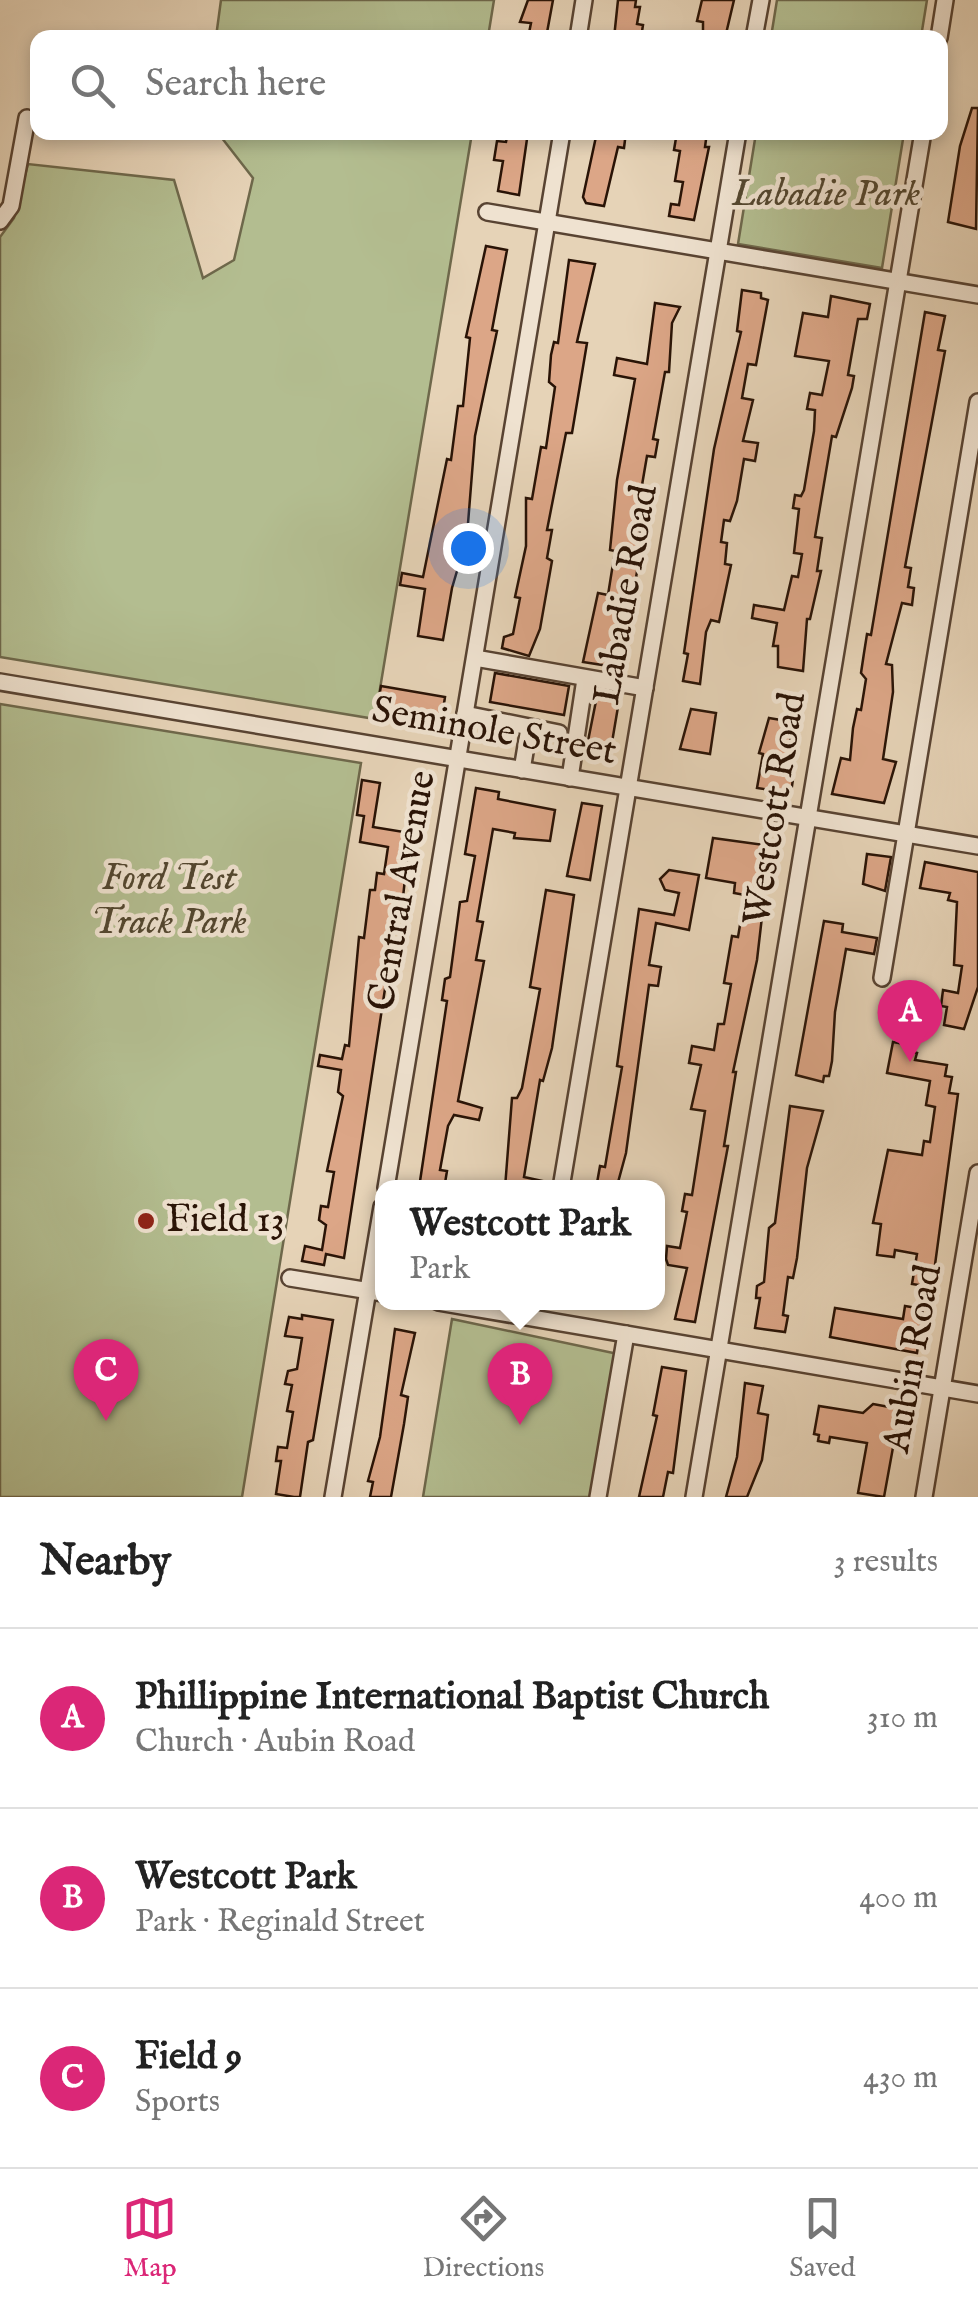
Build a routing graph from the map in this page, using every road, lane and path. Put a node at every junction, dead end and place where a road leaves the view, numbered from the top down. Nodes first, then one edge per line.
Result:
1 (584, 0) edge
2 (761, 0) edge
3 (945, 0) edge
4 (579, 30) edge
5 (755, 30) edge
6 (940, 30) edge
7 (27, 118) dead end
8 (561, 140) edge
9 (737, 140) edge
10 (922, 140) edge
11 (487, 212) dead end
12 (0, 222) edge
13 (547, 222) junction
14 (718, 251) junction
15 (898, 282) junction
16 (978, 295) edge
17 (978, 402) edge
18 (475, 658) junction
19 (585, 679) junction
20 (0, 682) edge
21 (645, 688) junction
22 (466, 714) junction
23 (529, 728) junction
24 (558, 734) dead end
25 (458, 759) junction
26 (522, 770) junction
27 (570, 778) junction
28 (628, 788) junction
29 (808, 817) junction
30 (906, 834) junction
31 (978, 846) edge
32 (882, 978) dead end
33 (978, 1173) edge
34 (387, 1180) edge
35 (561, 1180) edge
36 (290, 1278) dead end
37 (375, 1292) edge
38 (375, 1297) edge
39 (540, 1311) edge
40 (626, 1334) junction
41 (718, 1350) junction
42 (942, 1388) junction
43 (978, 1394) edge
44 (333, 1497) edge
45 (598, 1497) edge
46 (694, 1497) edge
47 (924, 1497) edge

1 - 4 street
2 - 5 street
3 - 6 street
7 - 12 street
8 - 13 street, Central Avenue
9 - 14 street, Labadie Road
10 - 15 street, Westcott Road
11 - 13 street
13 - 14 street
13 - 18 street, Central Avenue
14 - 15 street
14 - 21 street, Labadie Road
15 - 16 street
15 - 29 street, Westcott Road
17 - 30 street
18 - 19 street
18 - 22 street, Central Avenue
19 - 21 street
19 - 27 street
20 - 25 street, Seminole Street
21 - 28 street, Labadie Road
22 - 23 street
22 - 25 street, Central Avenue
23 - 24 street
23 - 26 street
25 - 26 street, Seminole Street
25 - 34 street, Central Avenue
26 - 27 street, Seminole Street
27 - 28 street, Seminole Street
28 - 29 street, Seminole Street
28 - 35 street, Labadie Road
29 - 30 street, Seminole Street
29 - 41 street, Westcott Road
30 - 31 street, Seminole Street
30 - 32 street
33 - 42 street, Aubin Road
36 - 37 street
38 - 44 street
39 - 40 street
40 - 41 street
40 - 45 street
41 - 42 street
41 - 46 street, Westcott Road
42 - 43 street
42 - 47 street, Aubin Road

